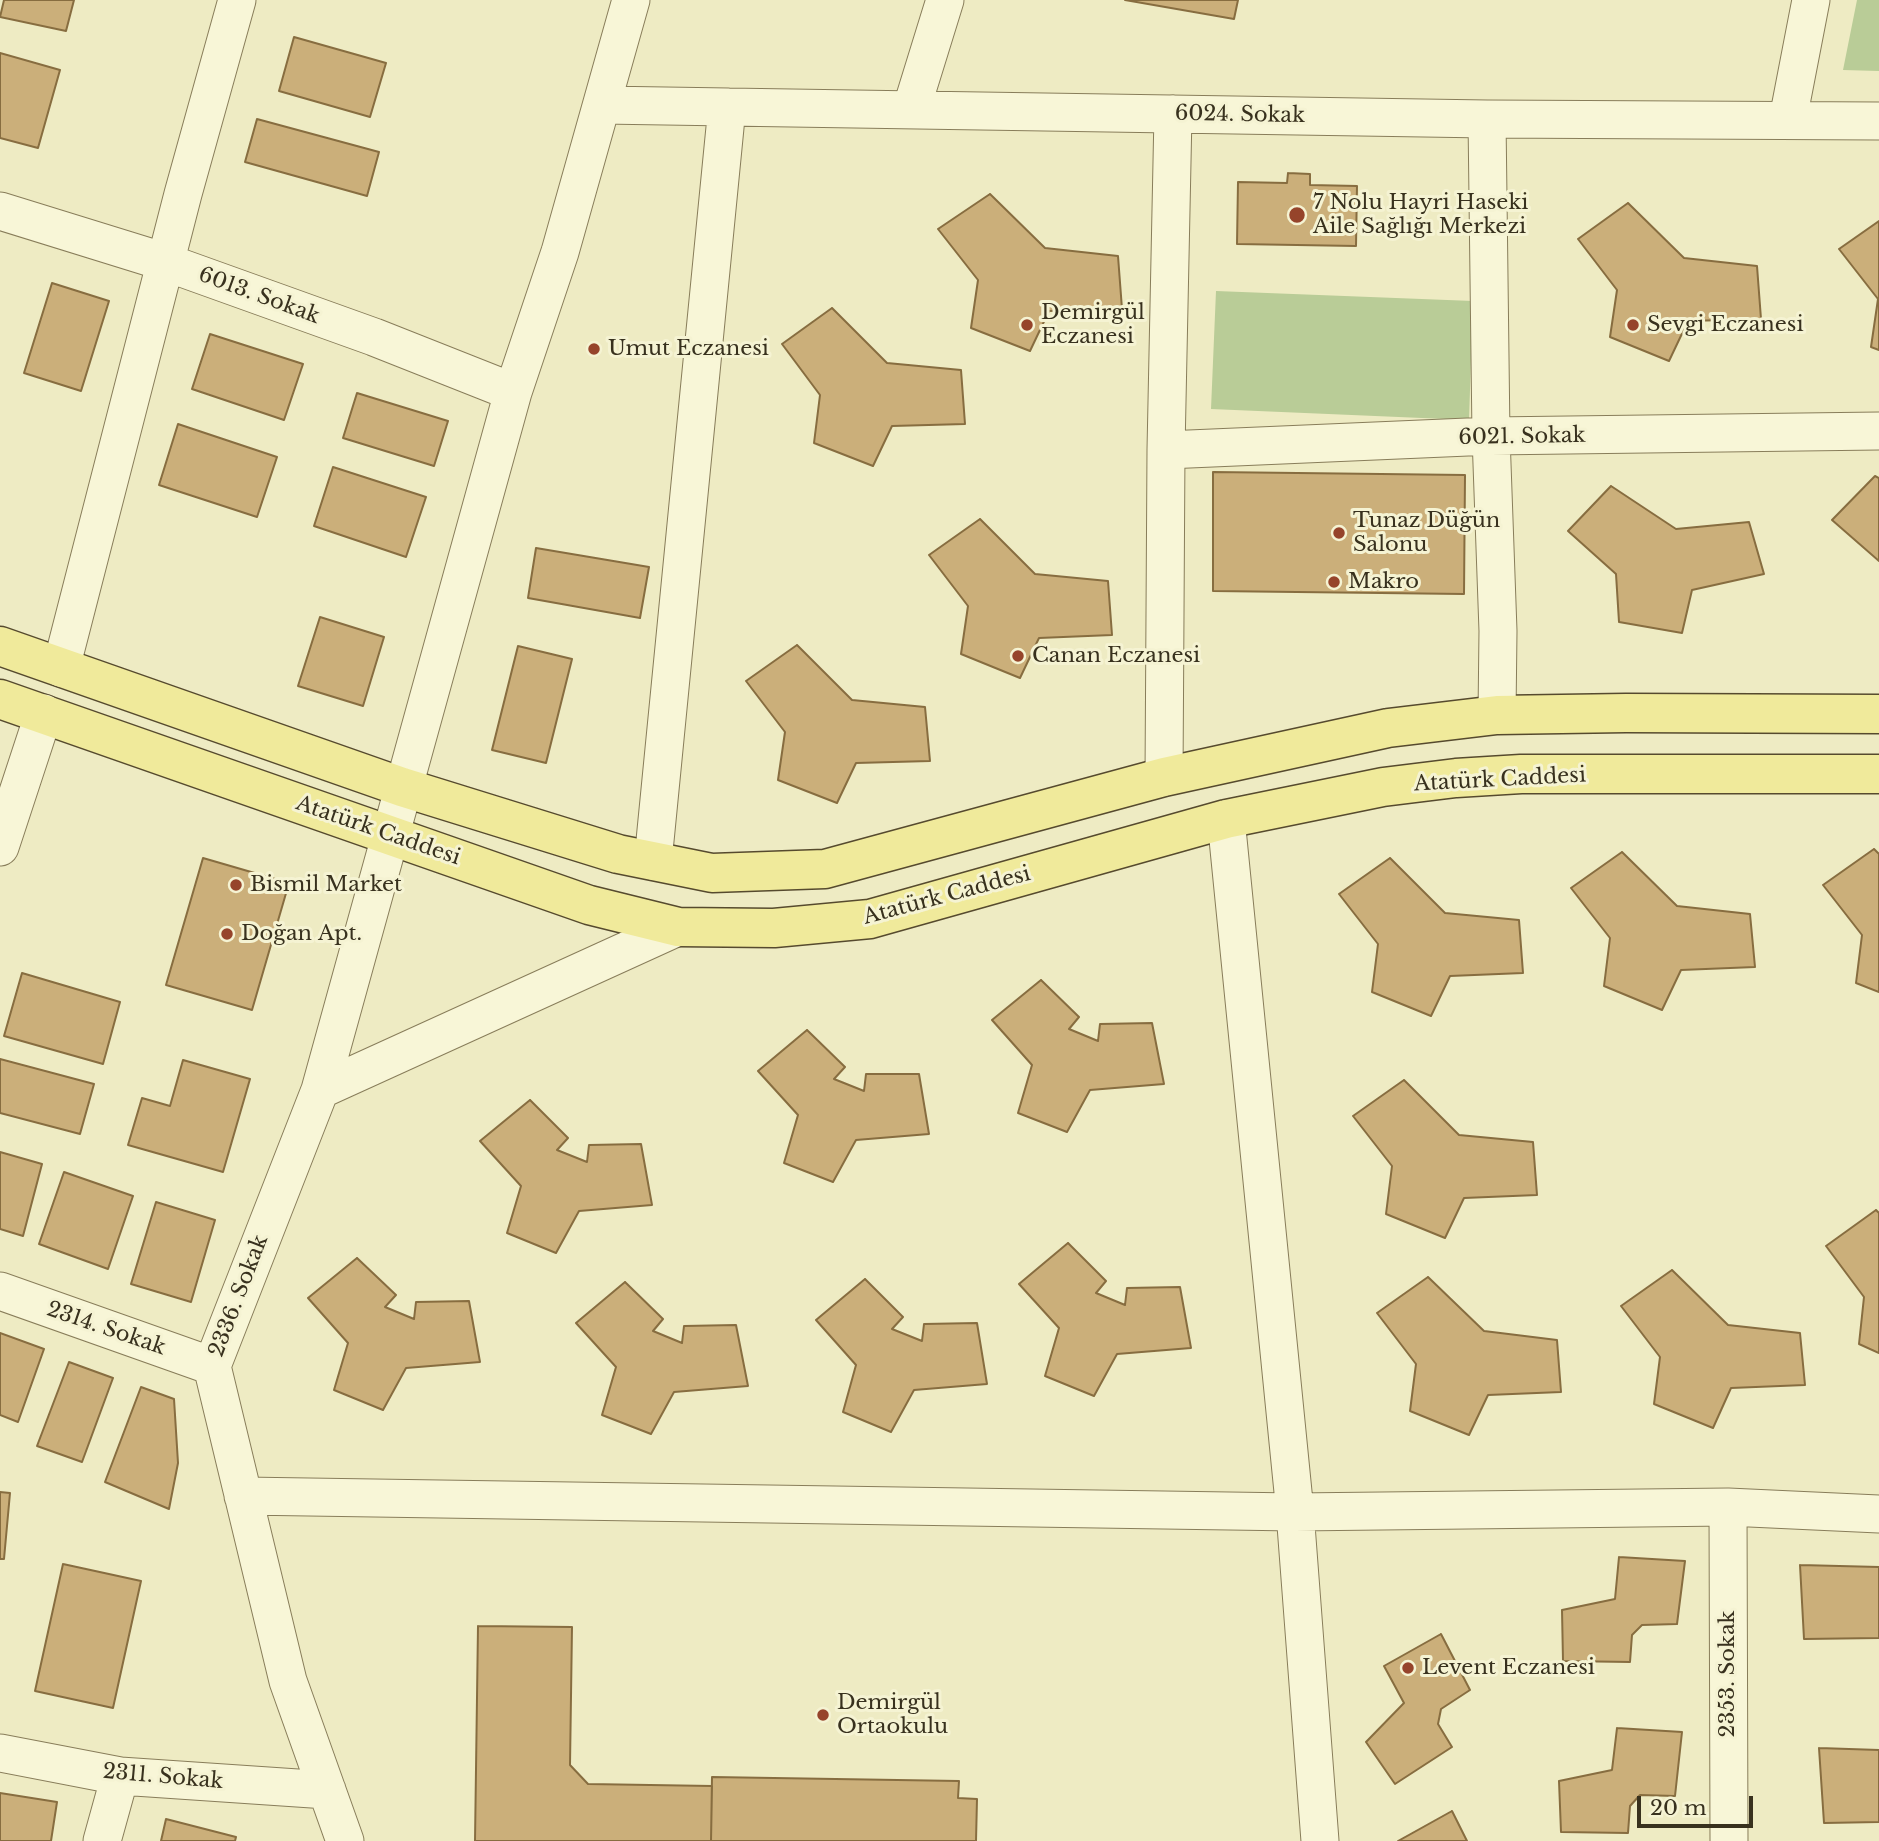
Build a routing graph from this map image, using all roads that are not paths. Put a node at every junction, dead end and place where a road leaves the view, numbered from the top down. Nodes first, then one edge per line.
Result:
1 (237, 0) edge
2 (631, 0) edge
3 (945, 0) edge
4 (1811, 0) edge
5 (602, 105) junction
6 (727, 107) junction
7 (911, 110) junction
8 (1173, 114) junction
9 (1487, 119) junction
10 (1788, 119) junction
11 (1879, 121) edge
12 (0, 211) edge
13 (165, 262) junction
14 (513, 392) junction
15 (1879, 431) edge
16 (1492, 436) junction
17 (1166, 450) junction
18 (0, 646) edge
19 (61, 668) junction
20 (0, 699) edge
21 (44, 713) junction
22 (1879, 714) edge
23 (1497, 715) junction
24 (1879, 774) edge
25 (1164, 777) junction
26 (402, 787) junction
27 (1226, 819) junction
28 (390, 836) junction
29 (0, 847) edge
30 (653, 861) junction
31 (678, 927) junction
32 (320, 1090) junction
33 (0, 1292) edge
34 (212, 1366) junction
35 (243, 1496) junction
36 (1728, 1507) junction
37 (1295, 1512) junction
38 (1879, 1514) edge
39 (0, 1753) edge
40 (120, 1776) junction
41 (327, 1790) junction
42 (102, 1841) edge
43 (345, 1841) edge
44 (1320, 1841) edge
45 (1729, 1841) edge

1 - 13 street
2 - 5 street, 2336. Sokak
3 - 7 street
4 - 10 street
5 - 6 street, 6024. Sokak
5 - 14 street, 2336. Sokak
6 - 7 street, 6024. Sokak
6 - 30 street
7 - 8 street, 6024. Sokak
8 - 9 street, 6024. Sokak
8 - 17 street
9 - 10 street, 6024. Sokak
9 - 16 street
10 - 11 street, 6024. Sokak
12 - 13 street, 6013. Sokak
13 - 14 street, 6013. Sokak
13 - 19 street
14 - 26 street, 2336. Sokak
15 - 16 street, 6021. Sokak
16 - 17 street, 6021. Sokak
16 - 23 street
17 - 25 street
18 - 19 main road
19 - 26 main road
20 - 21 main road, Atatürk Caddesi
21 - 28 main road, Atatürk Caddesi
21 - 29 street
22 - 23 main road
23 - 25 main road
24 - 27 main road, Atatürk Caddesi
25 - 30 main road
26 - 28 street, 2336. Sokak
26 - 30 main road
27 - 31 main road, Atatürk Caddesi
27 - 37 street
28 - 31 main road, Atatürk Caddesi
28 - 32 street, 2336. Sokak
31 - 32 street
32 - 34 street, 2336. Sokak
33 - 34 street, 2314. Sokak
34 - 35 street, 2336. Sokak
35 - 37 street
35 - 41 street, 2336. Sokak
36 - 37 street
36 - 38 street
36 - 45 street, 2353. Sokak
37 - 44 street
39 - 40 street, 2311. Sokak
40 - 41 street, 2311. Sokak
40 - 42 street
41 - 43 street, 2336. Sokak

